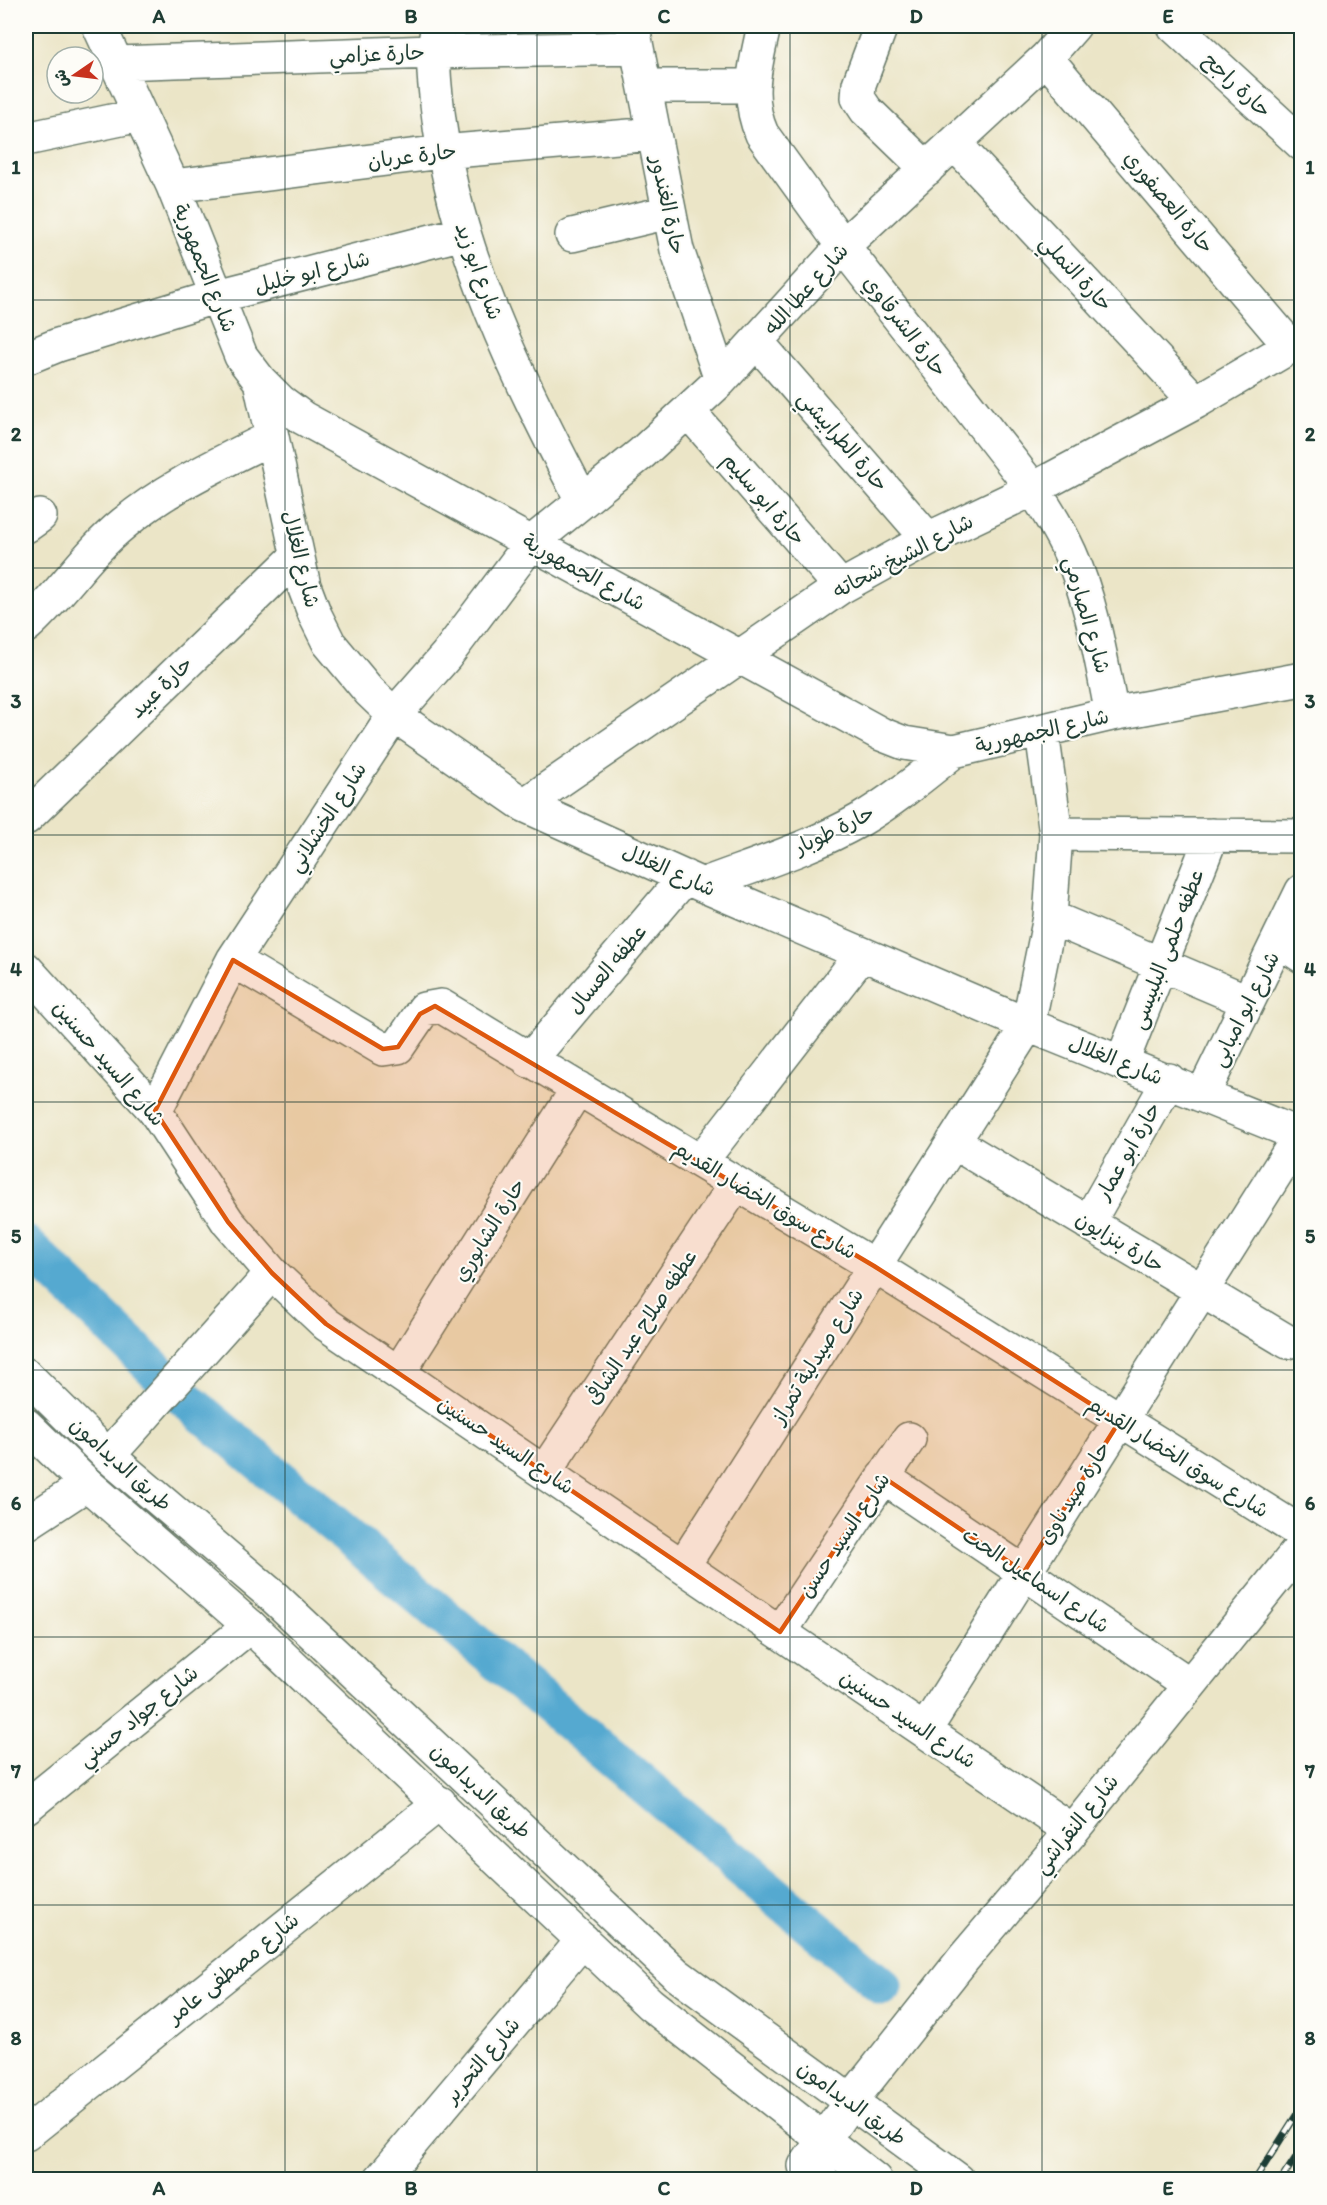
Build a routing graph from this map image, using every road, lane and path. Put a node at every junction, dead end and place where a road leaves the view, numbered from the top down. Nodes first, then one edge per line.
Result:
1 (99, 26) edge
2 (764, 26) edge
3 (881, 26) edge
4 (1074, 26) edge
5 (1174, 26) edge
6 (635, 37) edge
7 (435, 39) edge
8 (1046, 58) junction
9 (117, 63) junction
10 (645, 86) junction
11 (751, 86) junction
12 (140, 115) junction
13 (653, 134) junction
14 (26, 139) edge
15 (955, 144) junction
16 (1302, 144) edge
17 (442, 152) junction
18 (927, 169) junction
19 (172, 186) junction
20 (669, 212) junction
21 (463, 233) junction
22 (573, 235) dead end
23 (843, 246) junction
24 (218, 296) junction
25 (757, 342) junction
26 (1296, 344) edge
27 (26, 358) edge
28 (721, 380) junction
29 (260, 381) junction
30 (1197, 402) junction
31 (688, 411) junction
32 (272, 437) junction
33 (1033, 489) junction
34 (582, 500) junction
35 (928, 539) junction
36 (531, 543) junction
37 (297, 556) junction
38 (841, 587) junction
39 (26, 626) edge
40 (737, 656) junction
41 (1302, 679) edge
42 (1112, 714) junction
43 (394, 715) junction
44 (1042, 732) junction
45 (954, 751) junction
46 (524, 805) junction
47 (26, 818) edge
48 (1056, 834) junction
49 (1212, 835) junction
50 (1302, 836) edge
51 (693, 881) junction
52 (1302, 891) edge
53 (1050, 917) junction
54 (1290, 949) edge
55 (862, 954) junction
56 (233, 960) junction
57 (1161, 964) junction
58 (26, 969) edge
59 (1247, 1000) junction
60 (1028, 1024) junction
61 (529, 1060) junction
62 (1122, 1062) junction
63 (1168, 1080) junction
64 (578, 1088) junction
65 (1203, 1094) junction
66 (155, 1111) junction
67 (1301, 1135) edge
68 (953, 1142) junction
69 (701, 1161) junction
70 (736, 1184) junction
71 (1088, 1222) junction
72 (874, 1266) junction
73 (272, 1273) junction
74 (1202, 1291) junction
75 (1288, 1342) dead end
76 (399, 1372) junction
77 (26, 1375) edge
78 (1119, 1422) junction
79 (26, 1425) edge
80 (909, 1438) dead end
81 (108, 1456) junction
82 (545, 1471) junction
83 (883, 1477) junction
84 (87, 1484) junction
85 (26, 1524) edge
86 (1302, 1533) edge
87 (1302, 1546) edge
88 (683, 1566) junction
89 (1024, 1572) junction
90 (250, 1626) junction
91 (780, 1632) junction
92 (1189, 1684) junction
93 (925, 1730) junction
94 (440, 1803) junction
95 (26, 1807) edge
96 (1071, 1831) junction
97 (583, 1940) junction
98 (676, 1974) junction
99 (650, 2004) junction
100 (850, 2102) junction
101 (26, 2134) edge
102 (812, 2167) edge
103 (380, 2180) edge
104 (875, 2180) edge
105 (958, 2180) edge

1 - 9 street, شارع الجمهورية
2 - 11 street, حارة الشرقاوي
3 - 18 street
4 - 8 street, شارع عطا الله
5 - 16 street, حارة راجح
6 - 7 street, حارة عزامي
6 - 10 street, حارة الغندور
7 - 9 street, حارة عزامي
7 - 17 street, شارع ابو زيد
8 - 15 street, شارع عطا الله
8 - 26 street, حارة العصفوري
9 - 12 street, شارع الجمهورية
10 - 11 street
10 - 13 street, حارة الغندور
11 - 23 street, حارة الشرقاوي
12 - 14 street
12 - 19 street, شارع الجمهورية
13 - 17 street, حارة عربان
13 - 20 street, حارة الغندور
15 - 18 street, شارع عطا الله
15 - 30 street, حارة النملي
17 - 19 street, حارة عربان
17 - 21 street, شارع ابو زيد
18 - 23 street, شارع عطا الله
19 - 24 street, شارع الجمهورية
20 - 22 street
20 - 28 street, حارة الغندور
21 - 24 street, شارع ابو خليل
21 - 34 street, شارع ابو زيد
23 - 25 street, شارع عطا الله
23 - 33 street, حارة الشرقاوي
24 - 27 street, شارع ابو خليل
24 - 29 street, شارع الجمهورية
25 - 28 street, شارع عطا الله
25 - 35 street, حارة الطرابيشي
26 - 30 street, شارع الشيخ شحاته
28 - 31 street, شارع عطا الله
29 - 32 street, شارع الغلال
29 - 36 street, شارع الجمهورية
30 - 33 street, شارع الشيخ شحاته
31 - 34 street, شارع عطا الله
31 - 38 street, حارة ابو سليم
32 - 37 street, شارع الغلال
32 - 39 street
33 - 35 street, شارع الشيخ شحاته
33 - 42 street, شارع الصارمي
34 - 36 street, شارع عطا الله
35 - 38 street, شارع الشيخ شحاته
36 - 40 street, شارع الجمهورية
36 - 43 street, شارع الخشلاني
37 - 43 street, شارع الغلال
37 - 47 street, حارة عبيد
38 - 40 street, شارع الشيخ شحاته
40 - 45 street, شارع الجمهورية
40 - 46 street, شارع الشيخ شحاته
41 - 42 street, شارع الجمهورية
42 - 44 street, شارع الجمهورية
43 - 46 street, شارع الغلال
43 - 56 street, شارع الخشلاني
44 - 45 street, شارع الجمهورية
44 - 48 street
45 - 51 street, حارة طوبار
46 - 51 street, شارع الغلال
48 - 49 street
48 - 53 street
49 - 50 street
49 - 57 street, عطفه حلمى البلبيسى
51 - 55 street, شارع الغلال
51 - 61 street, عطفه العسال
52 - 54 street, شارع ابو امبابى
53 - 57 street
53 - 60 street
54 - 59 street, شارع ابو امبابى
55 - 60 street, شارع الغلال
55 - 69 street
56 - 61 street, شارع سوق الخضار القديم
56 - 66 street, شارع الخشلاني
57 - 59 street
57 - 62 street, عطفه حلمى البلبيسى
58 - 66 street, شارع السيد حسنين
59 - 65 street, شارع ابو امبابى
60 - 62 street, شارع الغلال
60 - 68 street, شارع صيدلية تمراز
61 - 64 street, شارع سوق الخضار القديم
62 - 63 street, شارع الغلال
63 - 65 street, شارع الغلال
63 - 71 street, حارة ابو عمار
64 - 69 street, شارع سوق الخضار القديم
64 - 76 street, حارة الشابوري
65 - 67 street, شارع الغلال
66 - 73 street, شارع السيد حسنين
67 - 74 street, حارة صيدناوى
68 - 71 street, حارة بنزايون
68 - 72 street, شارع صيدلية تمراز
69 - 70 street, شارع سوق الخضار القديم
70 - 72 street, شارع سوق الخضار القديم
70 - 82 street, عطفه صلاح عبد الشافى
71 - 74 street, حارة بنزايون
72 - 78 street, شارع سوق الخضار القديم
72 - 88 street, شارع صيدلية تمراز
73 - 76 street, شارع السيد حسنين
73 - 81 street
74 - 75 street, حارة بنزايون
74 - 78 street, حارة صيدناوى
76 - 82 street, شارع السيد حسنين
77 - 81 street, طريق الديدامون
78 - 86 street, شارع سوق الخضار القديم
78 - 89 street, حارة صيدناوى
79 - 84 street, طريق الديدامون
80 - 83 street, شارع السيد حسن
81 - 98 street, طريق الديدامون
82 - 88 street, شارع السيد حسنين
83 - 89 street, شارع اسماعيل الحت
83 - 91 street, شارع السيد حسن
84 - 85 street
84 - 90 street, طريق الديدامون
87 - 92 street, شارع النقراشي
88 - 91 street, شارع السيد حسنين
89 - 92 street, شارع اسماعيل الحت
89 - 93 street, حارة صيدناوى
90 - 94 street, طريق الديدامون
90 - 95 street, شارع جواد حسني
91 - 93 street, شارع السيد حسنين
92 - 96 street, شارع النقراشي
93 - 96 street, شارع السيد حسنين
94 - 97 street, طريق الديدامون
94 - 101 street, شارع مصطفى عامر
96 - 100 street, شارع النقراشي
97 - 99 street, طريق الديدامون
97 - 103 street, شارع التحرير
98 - 99 street
98 - 100 street, طريق الديدامون
99 - 102 street, طريق الديدامون
100 - 102 street, شارع النقراشي
100 - 105 street, طريق الديدامون
102 - 104 street, طريق الديدامون

